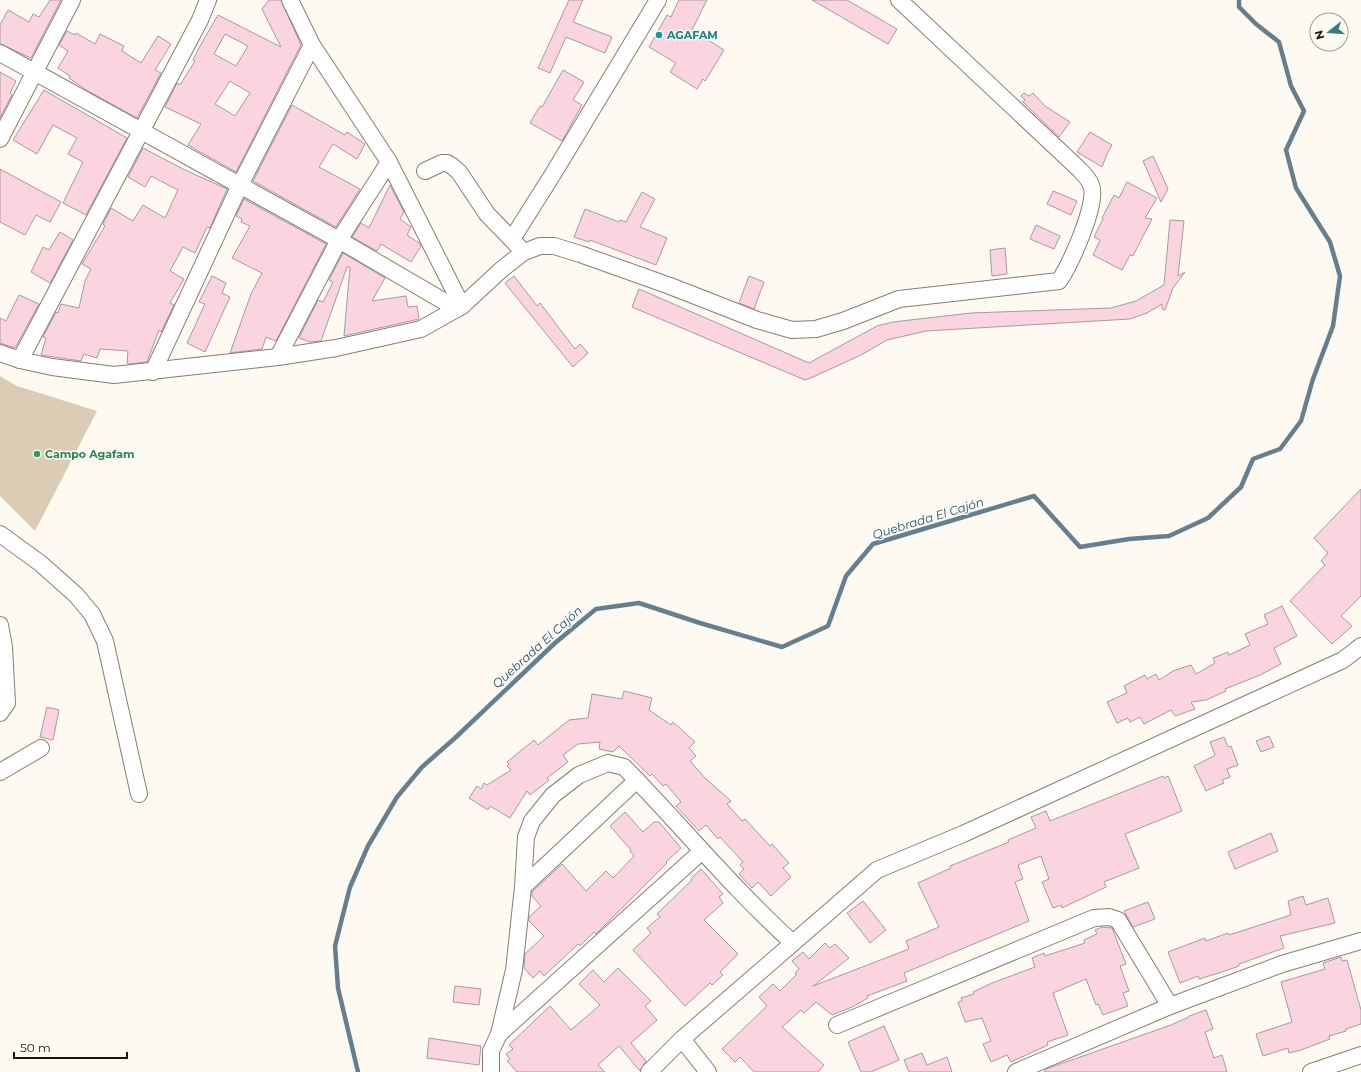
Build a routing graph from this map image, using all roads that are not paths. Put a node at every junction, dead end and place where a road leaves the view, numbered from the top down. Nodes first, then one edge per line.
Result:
1 (72, 0) edge
2 (208, 0) edge
3 (290, 0) edge
4 (658, 0) edge
5 (899, 0) edge
6 (312, 45) junction
7 (0, 53) edge
8 (35, 72) junction
9 (140, 132) junction
10 (0, 139) edge
11 (388, 162) junction
12 (425, 171) dead end
13 (239, 187) junction
14 (512, 239) junction
15 (339, 240) junction
16 (524, 252) junction
17 (459, 308) junction
18 (0, 353) edge
19 (278, 357) junction
20 (20, 360) junction
21 (153, 372) junction
22 (0, 534) edge
23 (0, 625) edge
24 (1361, 646) edge
25 (0, 712) edge
26 (41, 748) dead end
27 (0, 772) edge
28 (637, 780) junction
29 (139, 794) dead end
30 (701, 852) junction
31 (523, 887) junction
32 (1361, 940) edge
33 (792, 943) junction
34 (1170, 1006) junction
35 (837, 1025) dead end
36 (499, 1034) junction
37 (682, 1039) junction
38 (1361, 1055) edge
39 (490, 1072) edge
40 (649, 1072) edge
41 (708, 1072) edge
42 (1016, 1072) edge
43 (1311, 1072) edge

1 - 8 street
2 - 9 street
3 - 6 street
4 - 14 street
5 - 16 street
6 - 11 street
6 - 13 street
7 - 8 street
8 - 9 street
8 - 10 street
9 - 13 street
9 - 20 street
11 - 15 street
11 - 17 street
12 - 14 street
13 - 15 street
13 - 21 street
14 - 16 street
15 - 17 street
15 - 19 street
16 - 17 street
17 - 19 street
18 - 20 street
19 - 21 street
20 - 21 street
22 - 29 street
23 - 25 street
24 - 33 street
26 - 27 street
28 - 30 street
28 - 31 street
28 - 31 street
30 - 33 street
30 - 36 street
31 - 36 street
32 - 34 street
33 - 37 street
34 - 35 street
34 - 42 street
36 - 39 street
37 - 40 street
37 - 41 street
38 - 43 street

